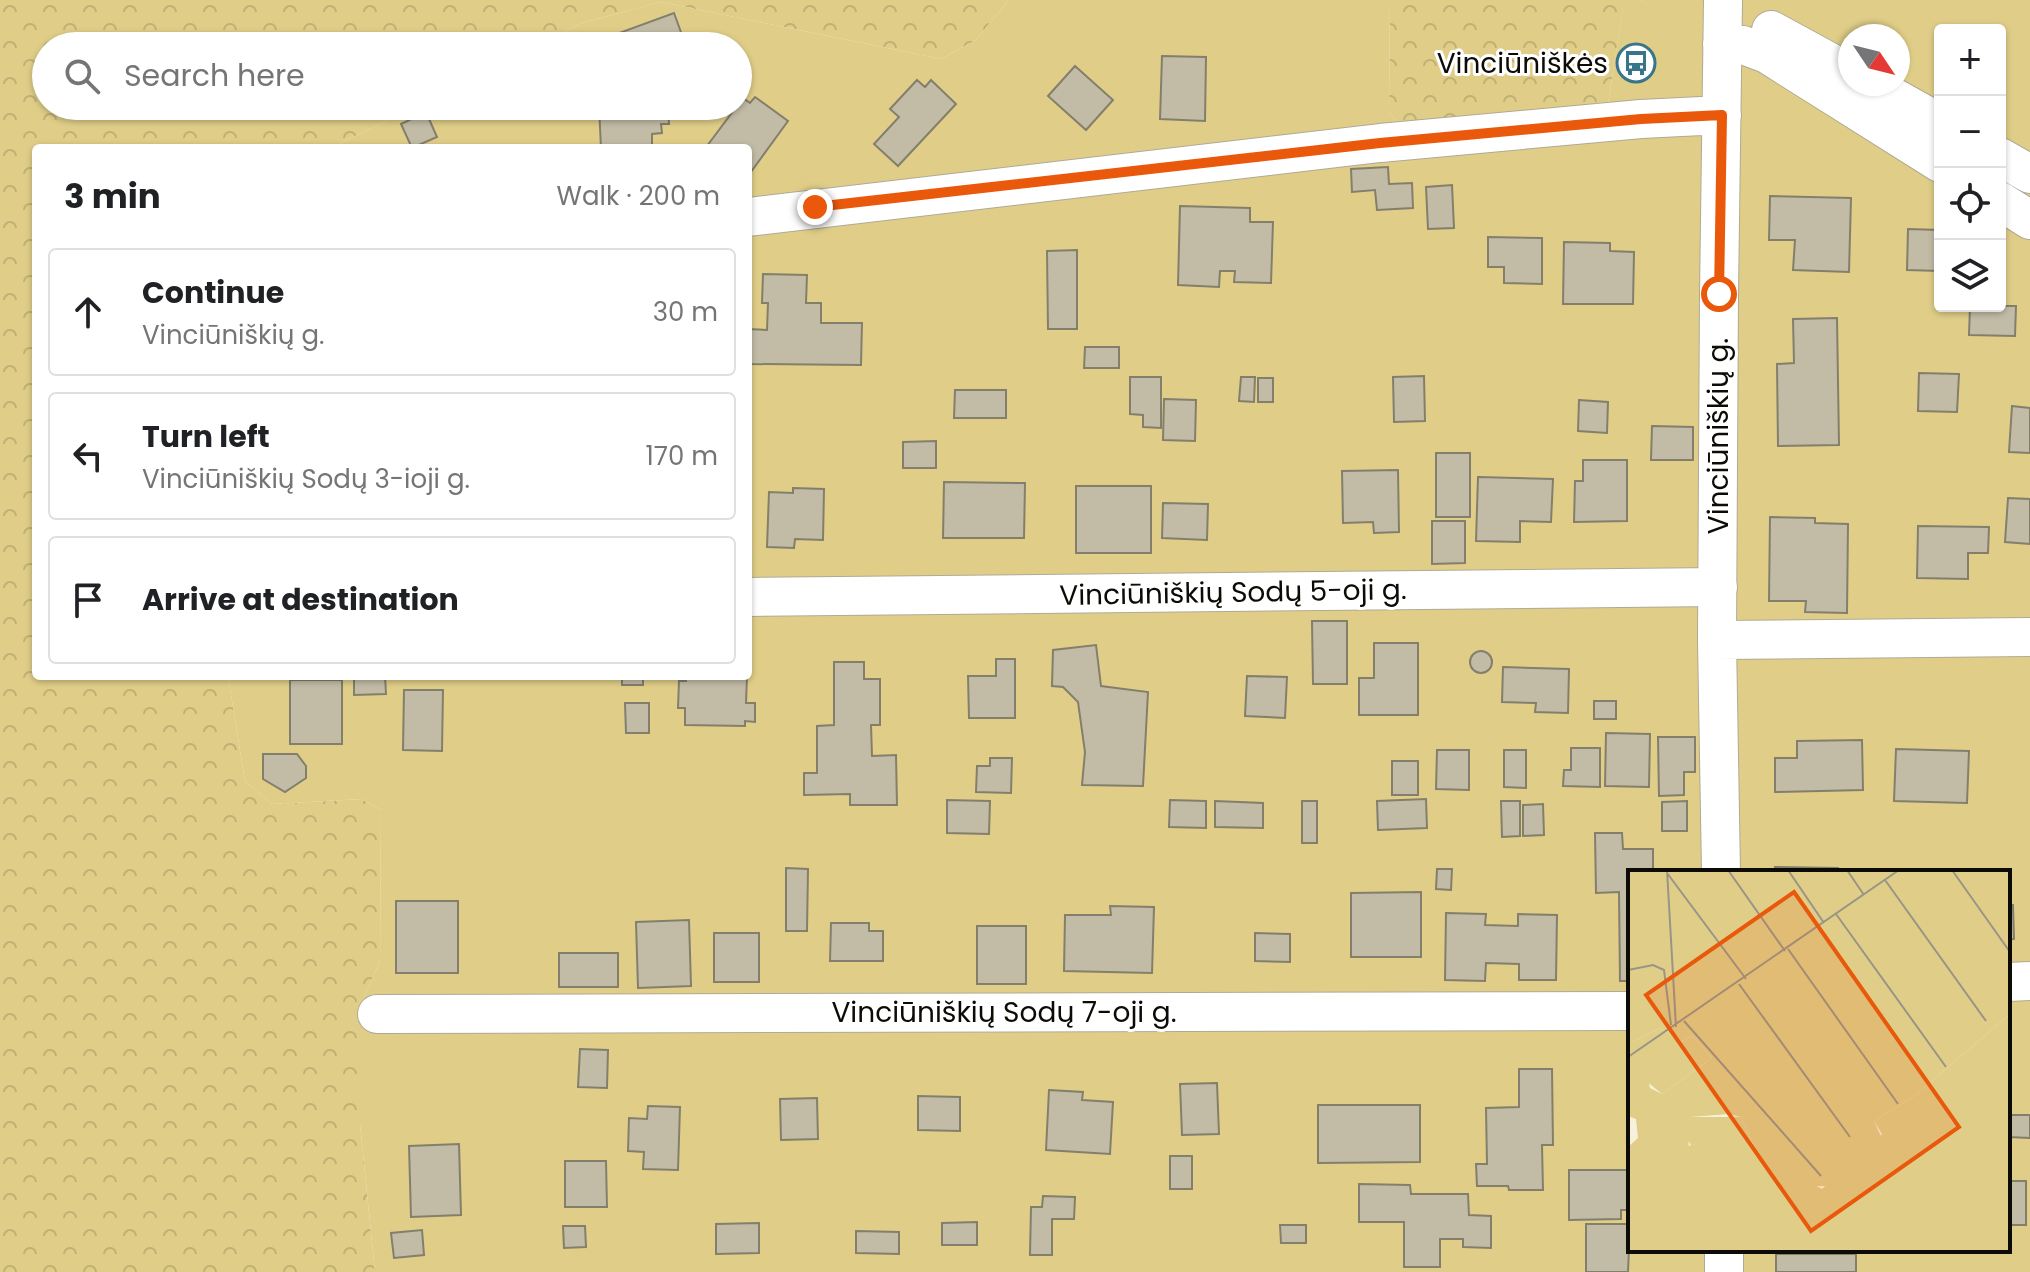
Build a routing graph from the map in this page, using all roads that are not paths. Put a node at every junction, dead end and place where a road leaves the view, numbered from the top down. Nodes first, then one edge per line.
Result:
1 (1723, 21) edge
2 (1838, 67) edge
3 (1892, 96) edge
4 (1722, 115) junction
5 (1934, 120) edge
6 (1934, 159) edge
7 (2006, 160) edge
8 (2030, 174) edge
9 (2006, 205) edge
10 (752, 217) edge
11 (2030, 220) edge
12 (1718, 587) junction
13 (752, 597) edge
14 (2030, 637) edge
15 (1717, 640) junction
16 (1721, 870) edge
17 (2030, 981) edge
18 (2010, 982) edge
19 (1628, 1011) edge
20 (377, 1014) dead end

1 - 2 street
1 - 4 street, Vinciūniškių g.
1 - 6 street
3 - 5 street
4 - 10 street
4 - 12 street, Vinciūniškių g.
7 - 8 street
9 - 11 street
12 - 13 street, Vinciūniškių Sodų 5-oji g.
12 - 15 street, Vinciūniškių g.
14 - 15 street
15 - 16 street, Vinciūniškių g.
17 - 18 street
19 - 20 street, Vinciūniškių Sodų 7-oji g.

